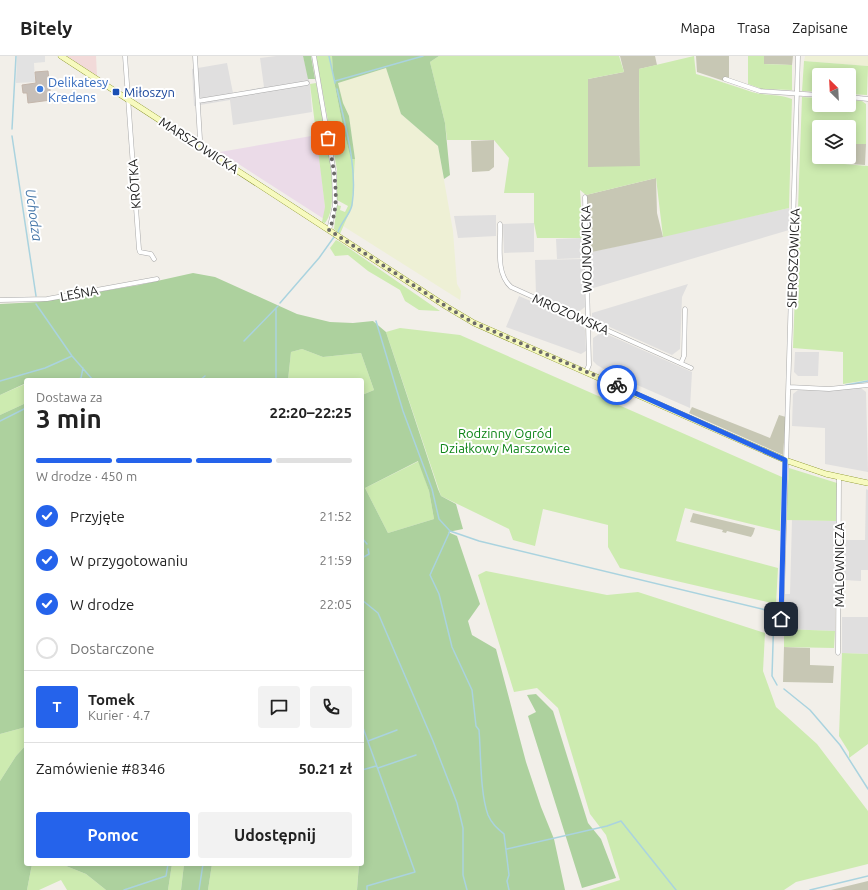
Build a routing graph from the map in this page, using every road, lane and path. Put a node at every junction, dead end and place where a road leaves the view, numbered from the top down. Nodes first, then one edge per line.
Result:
1 (61, 56) edge
2 (125, 56) edge
3 (195, 56) edge
4 (314, 56) edge
5 (798, 56) edge
6 (725, 79) dead end
7 (307, 83) dead end
8 (798, 93) junction
9 (812, 94) edge
10 (856, 98) edge
11 (127, 99) junction
12 (868, 99) edge
13 (198, 101) junction
14 (198, 145) junction
15 (585, 197) dead end
16 (500, 224) dead end
17 (329, 230) junction
18 (154, 259) dead end
19 (157, 279) dead end
20 (0, 300) edge
21 (685, 309) dead end
22 (587, 321) junction
23 (681, 363) junction
24 (691, 368) dead end
25 (586, 372) junction
26 (868, 385) edge
27 (789, 387) junction
28 (785, 460) junction
29 (839, 477) junction
30 (868, 483) edge
31 (781, 631) dead end
32 (838, 653) dead end

1 - 11 street, MARSZOWICKA
2 - 11 street
3 - 13 street
4 - 17 street
5 - 8 street, SIEROSZOWICKA
6 - 8 street
7 - 13 street
8 - 9 street
8 - 27 street, SIEROSZOWICKA
10 - 12 street
11 - 14 street, MARSZOWICKA
11 - 18 street, KRÓTKA
13 - 14 street
14 - 17 street, MARSZOWICKA
15 - 22 street, WOJNOWICKA
16 - 22 street, MROZOWSKA
17 - 25 street, MARSZOWICKA
19 - 20 street, LEŚNA
21 - 23 street
22 - 23 street, MROZOWSKA
22 - 25 street, WOJNOWICKA
23 - 24 street, MROZOWSKA
25 - 28 street, MARSZOWICKA
26 - 27 street
27 - 28 street, SIEROSZOWICKA
28 - 29 street, MARSZOWICKA
28 - 31 street, SIEROSZOWICKA
29 - 30 street, MARSZOWICKA
29 - 32 street, MALOWNICZA

